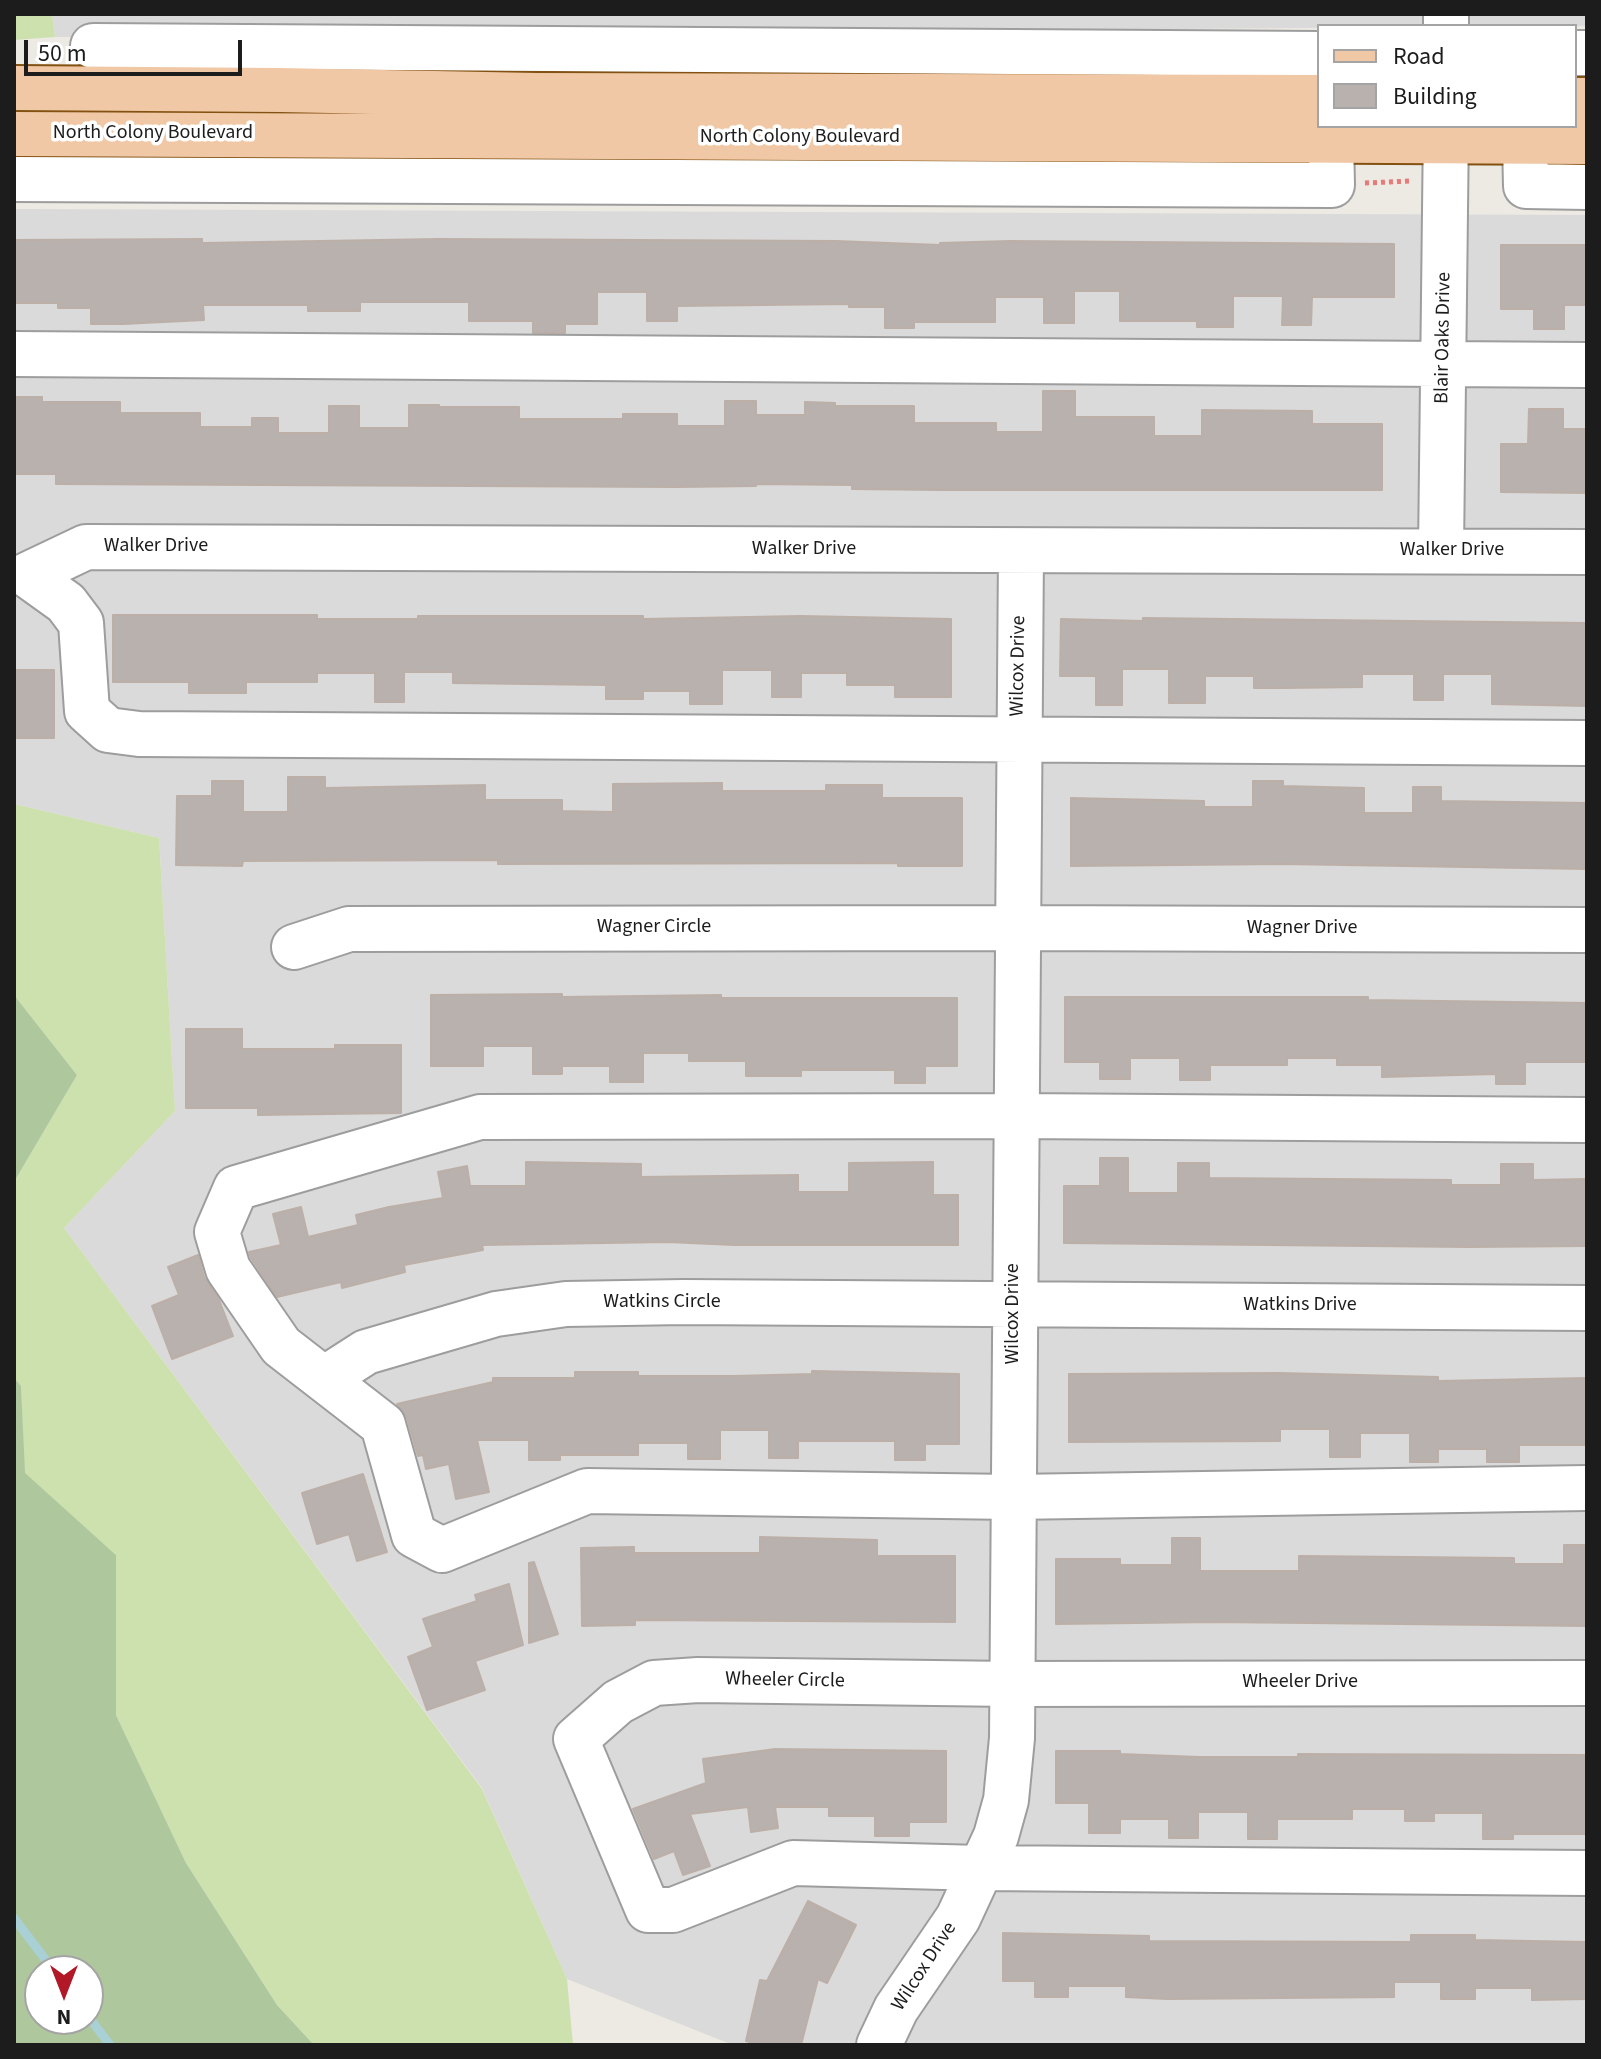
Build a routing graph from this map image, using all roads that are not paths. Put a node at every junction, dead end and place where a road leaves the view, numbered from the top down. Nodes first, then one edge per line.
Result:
1 (94, 30) edge
2 (1317, 54) edge
3 (14, 88) edge
4 (93, 89) junction
5 (1317, 97) edge
6 (1446, 133) edge
7 (14, 134) edge
8 (93, 134) junction
9 (1331, 140) junction
10 (1525, 142) junction
11 (1587, 142) edge
12 (14, 179) edge
13 (1587, 187) edge
14 (14, 354) edge
15 (1587, 365) edge
16 (1443, 366) junction
17 (1021, 551) junction
18 (1441, 551) junction
19 (1587, 552) edge
20 (1019, 740) junction
21 (1587, 743) edge
22 (1018, 928) junction
23 (1587, 930) edge
24 (294, 947) dead end
25 (1017, 1116) junction
26 (1587, 1120) edge
27 (1014, 1305) junction
28 (1587, 1308) edge
29 (324, 1379) junction
30 (1587, 1488) edge
31 (1013, 1497) junction
32 (1587, 1683) edge
33 (1013, 1684) junction
34 (981, 1868) junction
35 (1587, 1873) edge
36 (879, 2045) edge

1 - 2 street
1 - 4 street
3 - 4 main road
4 - 5 main road
4 - 8 street
6 - 9 main road, North Colony Boulevard
6 - 10 main road, North Colony Boulevard
6 - 16 street, Blair Oaks Drive
7 - 8 main road, North Colony Boulevard
8 - 9 main road, North Colony Boulevard
9 - 12 street
10 - 11 main road, North Colony Boulevard
10 - 13 street
14 - 16 street
15 - 16 street
16 - 18 street, Blair Oaks Drive
17 - 18 street, Walker Drive
17 - 20 street, Wilcox Drive
17 - 20 street, Walker Drive
18 - 19 street, Walker Drive
20 - 21 street
20 - 22 street, Wilcox Drive
22 - 23 street, Wagner Drive
22 - 24 street, Wagner Circle
22 - 25 street, Wilcox Drive
25 - 26 street
25 - 27 street, Wilcox Drive
25 - 29 street
27 - 28 street, Watkins Drive
27 - 29 street, Watkins Circle
27 - 31 street, Wilcox Drive
29 - 31 street
30 - 31 street
31 - 33 street, Wilcox Drive
32 - 33 street, Wheeler Drive
33 - 34 street, Wilcox Drive
33 - 34 street, Wheeler Circle
34 - 35 street
34 - 36 street, Wilcox Drive

